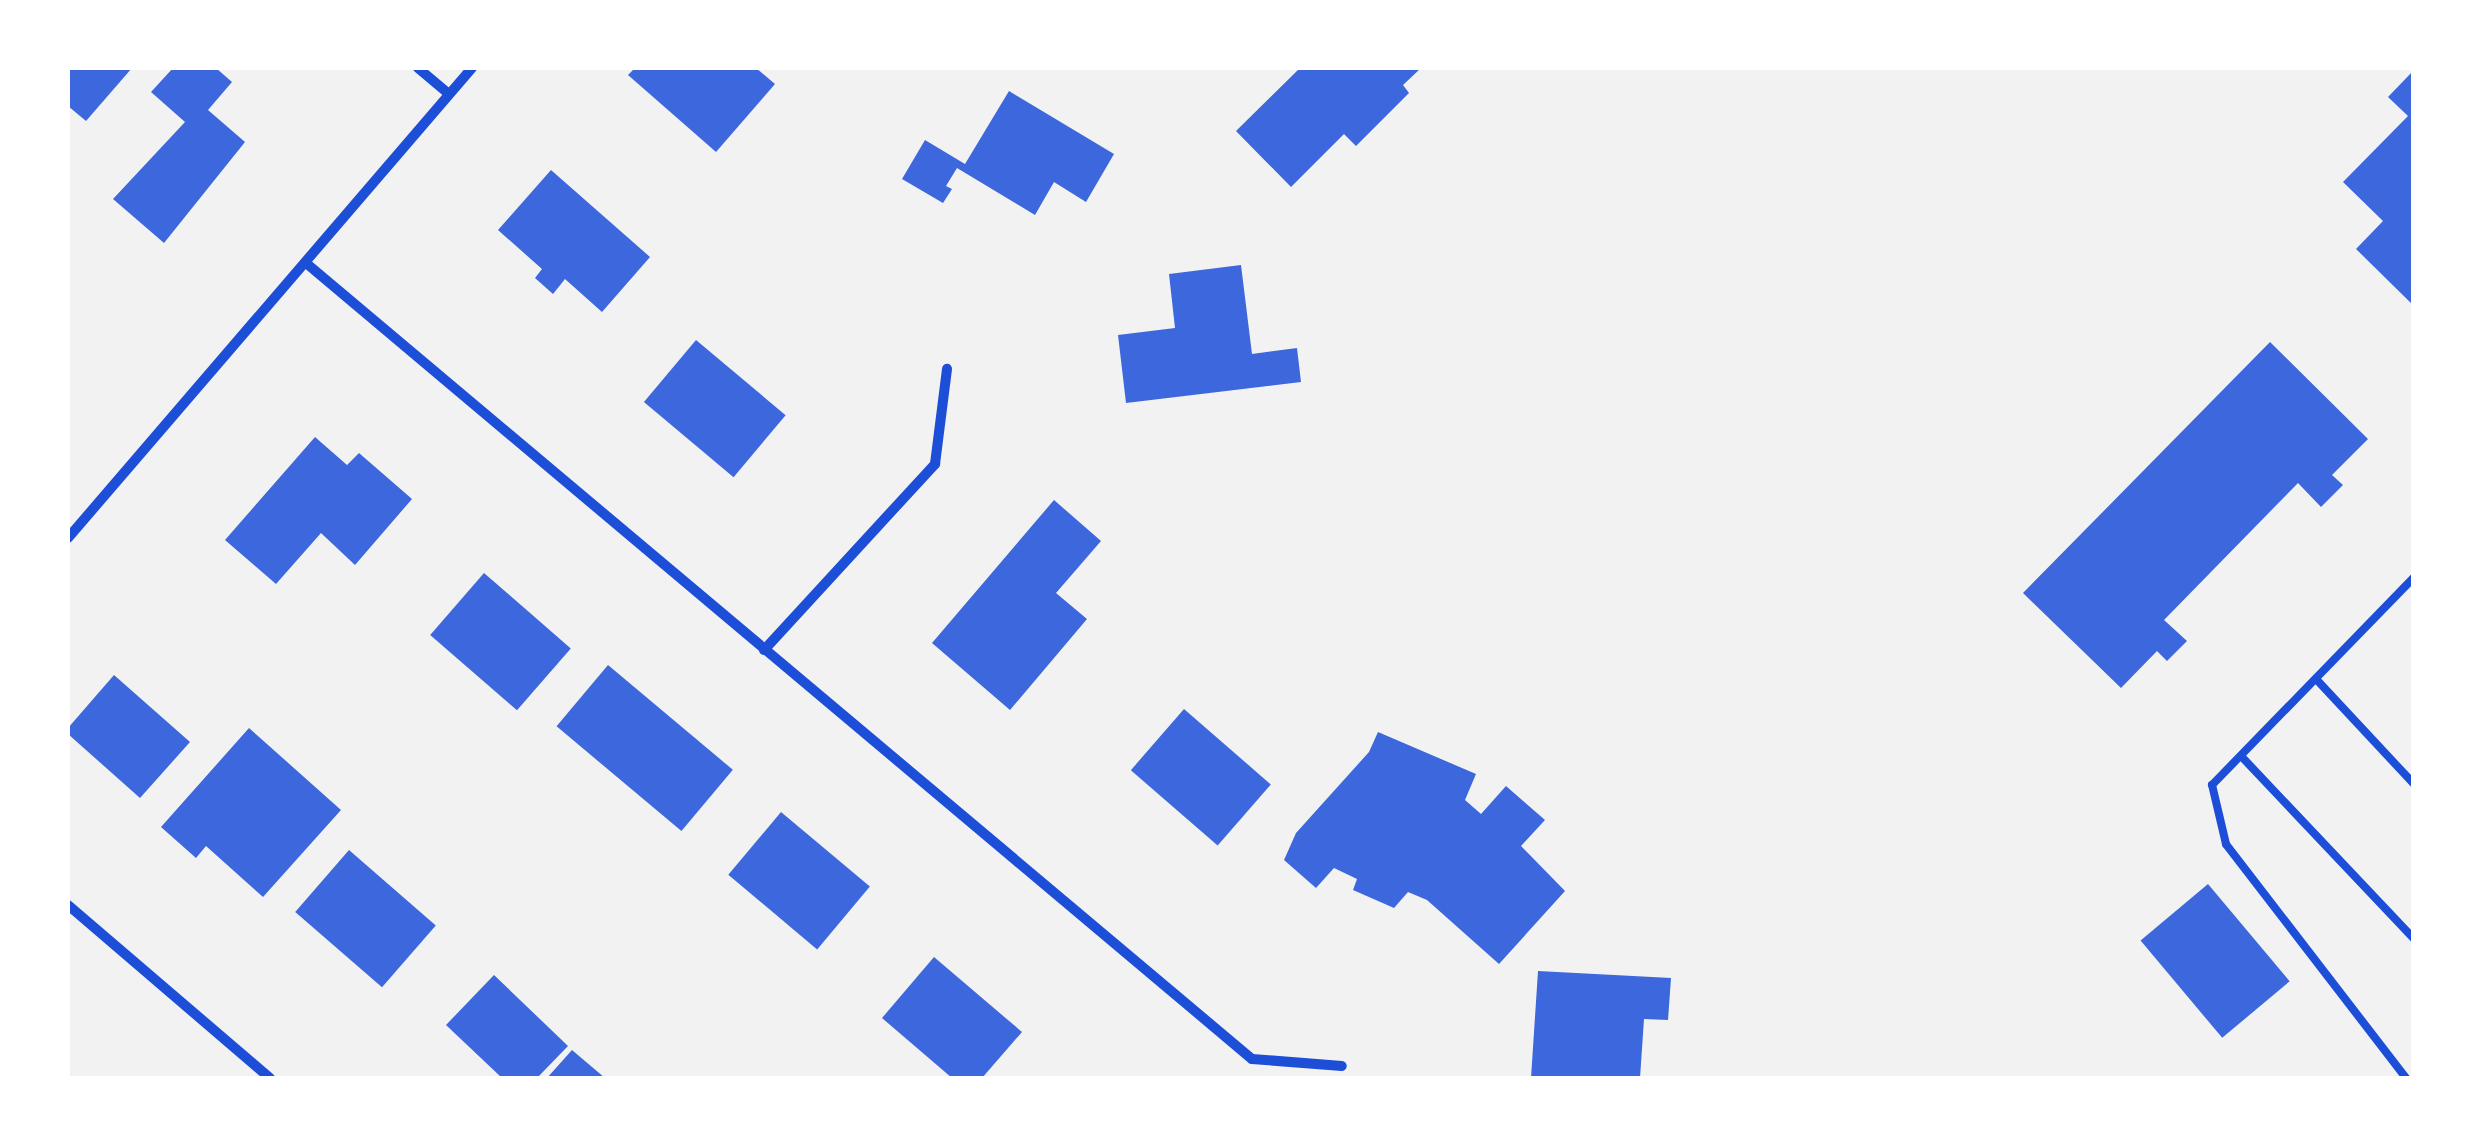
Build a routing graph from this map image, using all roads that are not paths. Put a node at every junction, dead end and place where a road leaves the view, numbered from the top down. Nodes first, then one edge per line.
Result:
1 (418, 68) edge
2 (472, 68) edge
3 (449, 94) junction
4 (306, 263) junction
5 (947, 369) dead end
6 (68, 538) edge
7 (2414, 577) edge
8 (764, 650) junction
9 (2316, 679) junction
10 (2241, 756) junction
11 (2414, 784) edge
12 (68, 905) edge
13 (2414, 939) edge
14 (1342, 1066) dead end
15 (270, 1078) edge
16 (2406, 1078) edge

1 - 3 street
2 - 3 street
3 - 4 street
4 - 6 street
4 - 8 street
5 - 8 street
7 - 9 lane
8 - 14 street
9 - 10 lane
9 - 11 lane
10 - 13 lane
10 - 16 lane
12 - 15 street

